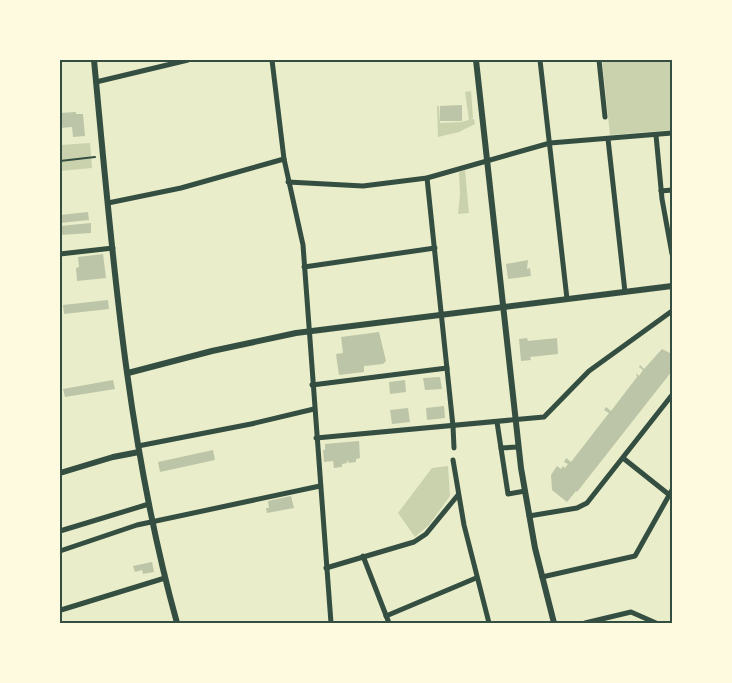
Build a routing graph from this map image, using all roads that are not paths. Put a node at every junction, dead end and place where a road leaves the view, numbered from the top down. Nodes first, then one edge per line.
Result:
1 (94, 60) edge
2 (188, 60) edge
3 (272, 60) edge
4 (476, 60) edge
5 (540, 60) edge
6 (599, 60) edge
7 (96, 82) junction
8 (605, 117) dead end
9 (672, 133) edge
10 (656, 135) junction
11 (608, 139) junction
12 (550, 143) junction
13 (284, 159) junction
14 (487, 160) junction
15 (427, 178) junction
16 (288, 182) junction
17 (672, 190) edge
18 (661, 191) junction
19 (108, 202) junction
20 (113, 248) junction
21 (435, 248) junction
22 (60, 254) edge
23 (672, 254) edge
24 (304, 267) junction
25 (672, 286) edge
26 (625, 292) junction
27 (567, 299) junction
28 (503, 307) junction
29 (672, 311) edge
30 (442, 315) junction
31 (308, 331) junction
32 (447, 368) junction
33 (128, 374) junction
34 (312, 385) junction
35 (672, 396) edge
36 (314, 409) junction
37 (515, 421) junction
38 (497, 422) junction
39 (453, 426) junction
40 (316, 438) junction
41 (518, 446) junction
42 (454, 448) dead end
43 (501, 448) junction
44 (138, 449) junction
45 (623, 458) junction
46 (453, 460) dead end
47 (60, 473) edge
48 (320, 486) junction
49 (525, 491) junction
50 (671, 494) edge
51 (458, 495) junction
52 (149, 504) junction
53 (529, 516) junction
54 (152, 521) junction
55 (60, 531) edge
56 (60, 550) edge
57 (363, 556) junction
58 (326, 568) junction
59 (542, 577) junction
60 (165, 578) junction
61 (476, 578) junction
62 (61, 610) edge
63 (386, 616) junction
64 (177, 623) edge
65 (331, 623) edge
66 (389, 623) edge
67 (489, 623) edge
68 (554, 623) edge
69 (585, 623) edge
70 (656, 623) edge

1 - 7 street
2 - 7 street
3 - 13 street
4 - 14 street
5 - 12 street
6 - 8 street
7 - 19 street
9 - 10 street
10 - 11 street
10 - 18 street
11 - 12 street
11 - 26 street
12 - 14 street
12 - 27 street
13 - 16 street
13 - 19 street
14 - 15 street
14 - 28 street
15 - 16 street
15 - 21 street
16 - 24 street
17 - 18 street
18 - 23 street
19 - 20 street
20 - 22 street
20 - 33 street
21 - 24 street
21 - 30 street
24 - 31 street
25 - 26 street
26 - 27 street
27 - 28 street
28 - 30 street
28 - 37 street
29 - 37 street
30 - 31 street
30 - 32 street
31 - 33 street
31 - 34 street
32 - 34 street
32 - 39 street
33 - 44 street
34 - 36 street
35 - 45 street
36 - 40 street
36 - 44 street
37 - 38 street
37 - 41 street
38 - 39 street
38 - 43 street
39 - 40 street
39 - 42 street
40 - 48 street
41 - 43 street
41 - 49 street
43 - 49 street
44 - 47 street
44 - 52 street
45 - 50 street
45 - 53 street
46 - 51 street
48 - 54 street
48 - 58 street
49 - 53 street
50 - 59 street
51 - 57 street
51 - 61 street
52 - 54 street
52 - 55 street
53 - 59 street
54 - 56 street
54 - 60 street
57 - 58 street
57 - 63 street
58 - 65 street
59 - 68 street
60 - 62 street
60 - 64 street
61 - 63 street
61 - 67 street
63 - 66 street
69 - 70 street

